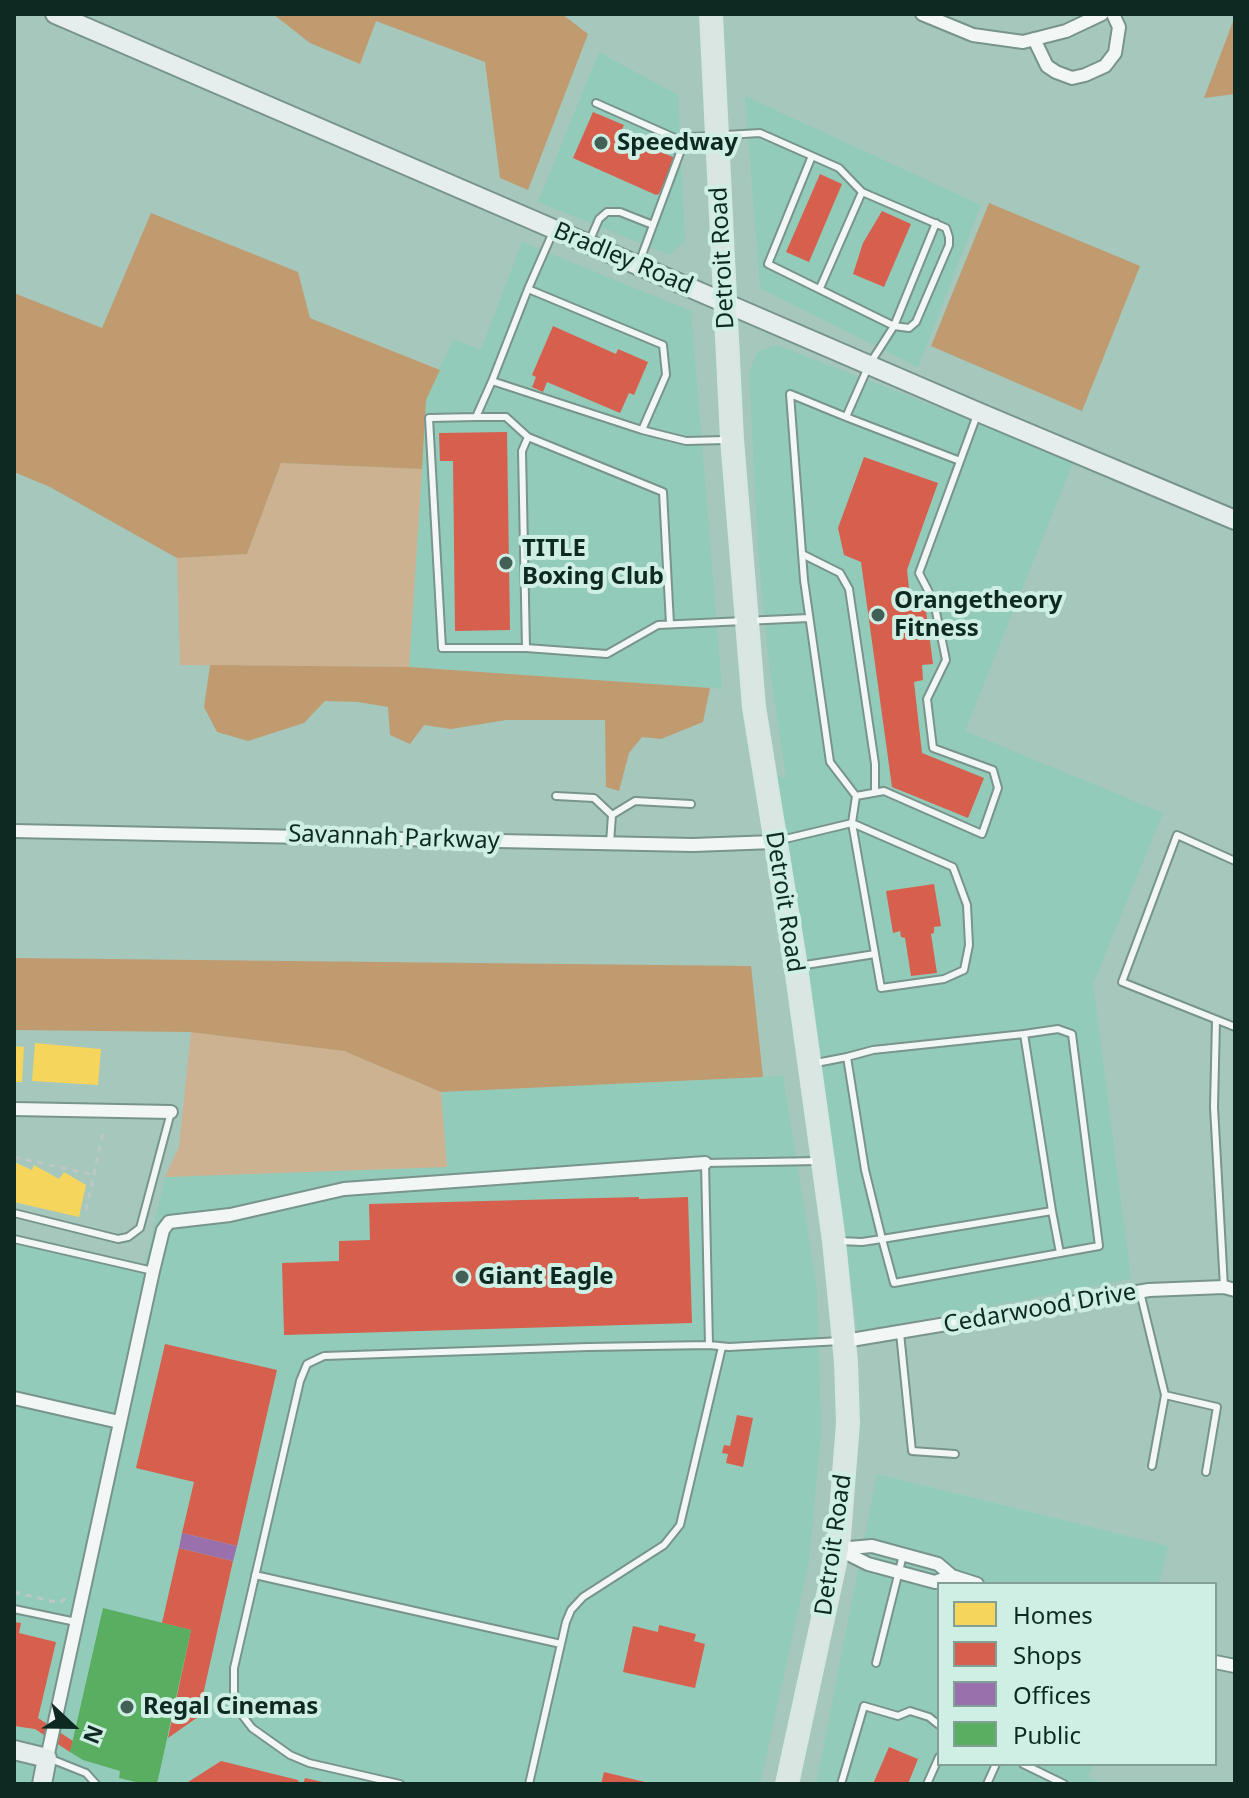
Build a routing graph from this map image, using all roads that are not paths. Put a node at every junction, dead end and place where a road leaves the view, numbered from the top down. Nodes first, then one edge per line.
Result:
1 (55, 14) edge
2 (711, 14) edge
3 (922, 14) edge
4 (1102, 14) edge
5 (1113, 14) edge
6 (1034, 39) junction
7 (596, 103) dead end
8 (717, 135) junction
9 (684, 142) junction
10 (812, 156) junction
11 (862, 192) junction
12 (936, 223) junction
13 (653, 225) junction
14 (555, 229) junction
15 (588, 244) junction
16 (638, 265) junction
17 (820, 288) junction
18 (528, 289) junction
19 (725, 303) junction
20 (894, 326) junction
21 (869, 365) junction
22 (492, 381) junction
23 (978, 412) junction
24 (476, 417) junction
25 (846, 417) junction
26 (642, 430) junction
27 (528, 437) junction
28 (732, 439) junction
29 (960, 461) junction
30 (1235, 520) edge
31 (802, 554) junction
32 (809, 618) junction
33 (746, 622) junction
34 (670, 624) junction
35 (526, 648) junction
36 (875, 792) junction
37 (556, 796) dead end
38 (856, 796) junction
39 (691, 804) dead end
40 (612, 815) junction
41 (852, 823) junction
42 (14, 831) edge
43 (774, 842) junction
44 (610, 843) junction
45 (1235, 861) edge
46 (875, 954) junction
47 (796, 967) junction
48 (1216, 1020) junction
49 (1235, 1027) edge
50 (1024, 1034) junction
51 (847, 1057) junction
52 (808, 1065) junction
53 (14, 1109) edge
54 (171, 1112) joint
55 (822, 1161) junction
56 (705, 1163) junction
57 (1052, 1211) junction
58 (14, 1213) edge
59 (14, 1239) edge
60 (882, 1239) junction
61 (834, 1241) junction
62 (1060, 1253) junction
63 (153, 1271) junction
64 (1229, 1288) edge
65 (1140, 1292) junction
66 (900, 1333) junction
67 (845, 1341) junction
68 (709, 1345) junction
69 (722, 1347) junction
70 (1165, 1395) junction
71 (14, 1398) edge
72 (119, 1422) junction
73 (955, 1454) dead end
74 (1152, 1466) dead end
75 (1206, 1472) dead end
76 (838, 1549) junction
77 (903, 1555) junction
78 (899, 1572) junction
79 (255, 1575) junction
80 (952, 1576) junction
81 (971, 1582) edge
82 (14, 1609) edge
83 (76, 1622) junction
84 (561, 1644) junction
85 (876, 1663) dead end
86 (937, 1723) edge
87 (14, 1750) edge
88 (47, 1758) junction
89 (937, 1762) edge
90 (1027, 1766) edge
91 (42, 1784) edge
92 (96, 1784) edge
93 (400, 1784) edge
94 (529, 1784) edge
95 (787, 1784) edge
96 (841, 1784) edge
97 (927, 1784) edge
98 (1064, 1784) edge

1 - 14 street, Bradley Road
2 - 8 main road, Detroit Road
3 - 6 street
4 - 6 street
5 - 6 street
7 - 9 lane
8 - 9 lane
8 - 10 lane
8 - 19 main road, Detroit Road
9 - 13 lane
10 - 11 lane
10 - 17 lane
11 - 12 lane
11 - 17 lane
12 - 20 lane
12 - 20 lane
13 - 15 lane
13 - 16 lane
14 - 15 street, Bradley Road
14 - 18 lane
15 - 16 street, Bradley Road
16 - 19 street, Bradley Road
17 - 20 lane
18 - 22 lane
18 - 26 lane
19 - 21 street, Bradley Road
19 - 28 main road, Detroit Road
20 - 21 lane
21 - 23 street, Bradley Road
21 - 25 lane
22 - 24 lane
22 - 26 lane
23 - 29 lane
23 - 30 street, Bradley Road
24 - 27 lane
24 - 35 lane
25 - 29 lane
25 - 31 lane
26 - 28 lane
27 - 34 lane
27 - 35 lane
28 - 33 main road, Detroit Road
29 - 36 lane
31 - 32 lane
31 - 36 lane
32 - 33 lane
32 - 38 lane
33 - 34 lane
33 - 43 main road, Detroit Road
34 - 35 lane
36 - 38 lane
37 - 40 lane
38 - 41 lane
39 - 40 lane
40 - 44 lane
41 - 43 lane
41 - 46 lane
41 - 46 lane
42 - 44 street, Savannah Parkway
43 - 44 street, Savannah Parkway
43 - 47 main road, Detroit Road
45 - 48 lane
46 - 47 lane
47 - 52 main road, Detroit Road
48 - 49 lane
48 - 64 lane
50 - 51 lane
50 - 57 lane
50 - 62 lane
51 - 52 lane
51 - 60 lane
52 - 55 main road, Detroit Road
53 - 54 street
54 - 58 lane
55 - 56 lane
55 - 61 main road, Detroit Road
56 - 63 street
56 - 68 lane
57 - 60 lane
57 - 62 lane
59 - 63 lane
60 - 61 lane
60 - 62 lane
61 - 67 main road, Detroit Road
63 - 72 street
64 - 65 street, Cedarwood Drive
65 - 66 street, Cedarwood Drive
65 - 70 lane
66 - 67 street, Cedarwood Drive
66 - 73 lane
67 - 69 lane
67 - 76 main road, Detroit Road
68 - 69 lane
68 - 79 lane
69 - 84 lane
70 - 74 lane
70 - 75 lane
71 - 72 street
72 - 83 street
76 - 77 street
76 - 78 street
76 - 95 main road, Detroit Road
77 - 78 lane
77 - 80 street
78 - 80 street
78 - 85 lane
79 - 84 lane
79 - 93 lane
80 - 81 street
82 - 83 lane
83 - 88 street
84 - 94 lane
86 - 96 lane
87 - 88 street
88 - 91 street
88 - 92 lane
89 - 97 lane
90 - 98 lane

